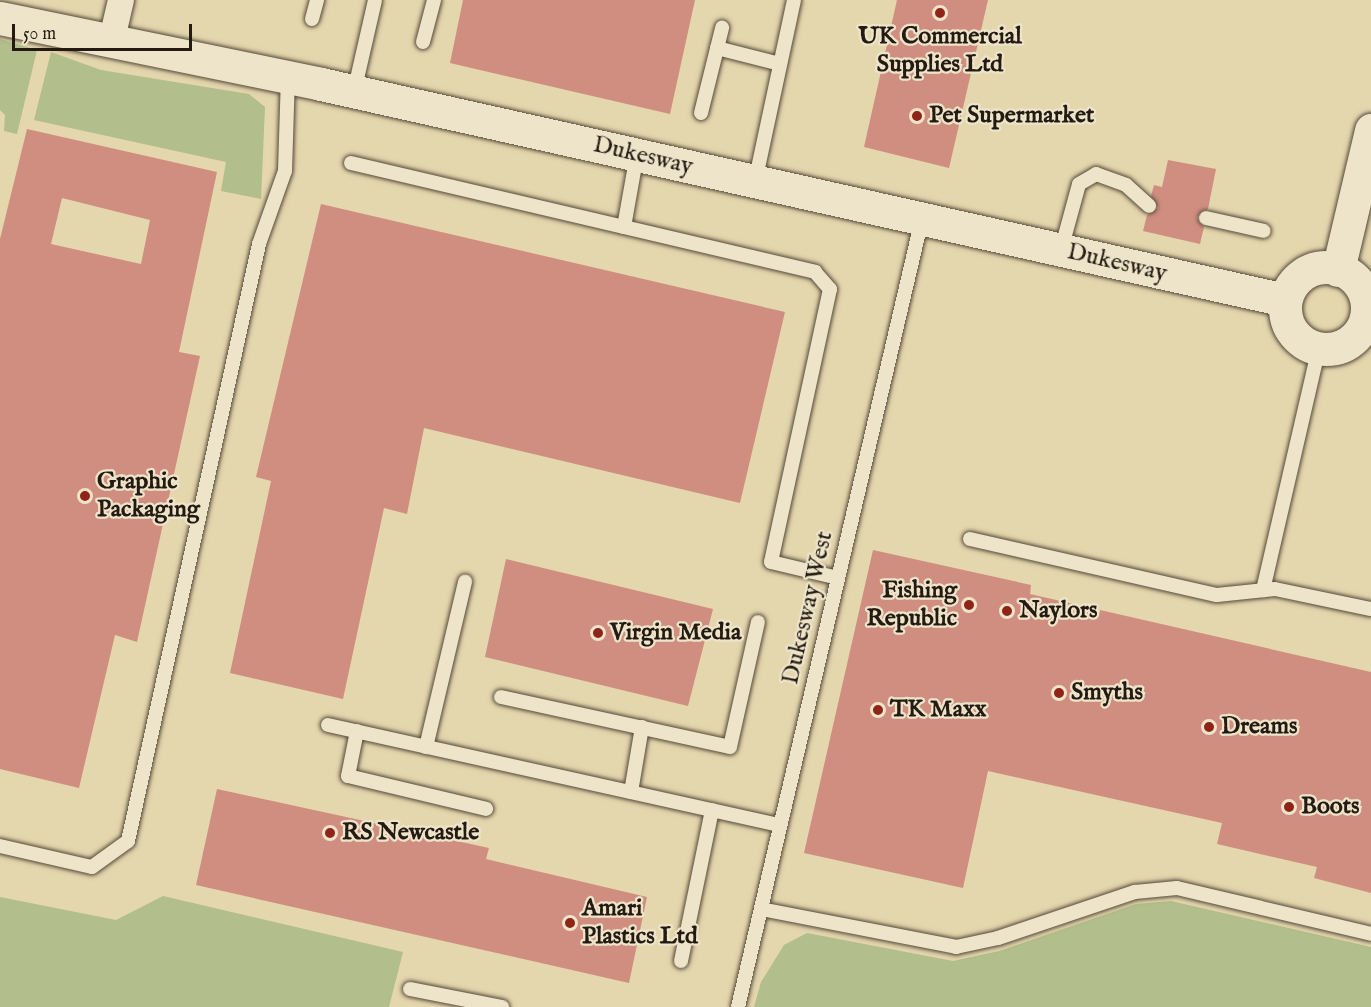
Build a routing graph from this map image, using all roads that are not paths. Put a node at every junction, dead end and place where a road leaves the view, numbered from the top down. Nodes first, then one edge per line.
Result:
1 (121, 0) edge
2 (317, 0) edge
3 (375, 0) edge
4 (434, 0) edge
5 (795, 0) edge
6 (0, 18) edge
7 (312, 19) dead end
8 (722, 28) dead end
9 (423, 42) dead end
10 (111, 43) junction
11 (717, 48) junction
12 (780, 64) junction
13 (288, 77) junction
14 (354, 92) junction
15 (701, 113) dead end
16 (1371, 130) edge
17 (637, 154) junction
18 (351, 163) dead end
19 (755, 182) junction
20 (1149, 206) dead end
21 (1206, 218) dead end
22 (922, 219) junction
23 (624, 227) junction
24 (1264, 231) dead end
25 (1061, 250) junction
26 (1338, 270) junction
27 (1285, 300) junction
28 (1368, 319) edge
29 (1319, 348) junction
30 (970, 539) dead end
31 (838, 578) junction
32 (465, 582) dead end
33 (1263, 590) junction
34 (1371, 609) edge
35 (758, 622) dead end
36 (501, 697) dead end
37 (328, 725) dead end
38 (642, 727) junction
39 (357, 731) junction
40 (426, 747) junction
41 (631, 792) junction
42 (486, 809) dead end
43 (712, 810) junction
44 (780, 825) junction
45 (0, 846) edge
46 (761, 909) junction
47 (1371, 934) edge
48 (681, 961) dead end
49 (410, 989) dead end
50 (502, 1007) edge
51 (738, 1007) edge

1 - 10 street
2 - 7 lane
3 - 14 lane
4 - 9 lane
5 - 12 lane
6 - 10 street, Dukesway
8 - 11 lane
10 - 13 street, Dukesway
11 - 12 lane
11 - 15 lane
12 - 19 lane
13 - 14 street, Dukesway
13 - 45 lane
14 - 17 street, Dukesway
16 - 26 street
17 - 19 street, Dukesway
17 - 23 lane
18 - 23 lane
19 - 22 street, Dukesway
20 - 25 lane
21 - 24 lane
22 - 25 street, Dukesway
22 - 31 lane, Dukesway West
23 - 31 lane
25 - 27 street, Dukesway
26 - 27 street
26 - 28 street
27 - 29 street
28 - 29 street
29 - 33 lane
30 - 33 lane
31 - 44 lane, Dukesway West
32 - 40 lane
33 - 34 lane
35 - 38 lane
36 - 38 lane
37 - 39 lane
38 - 41 lane
39 - 40 lane
39 - 42 lane
40 - 41 lane
41 - 43 lane
43 - 44 lane
43 - 48 lane
44 - 46 lane, Dukesway West
46 - 47 lane
46 - 51 lane, Dukesway West
49 - 50 lane

